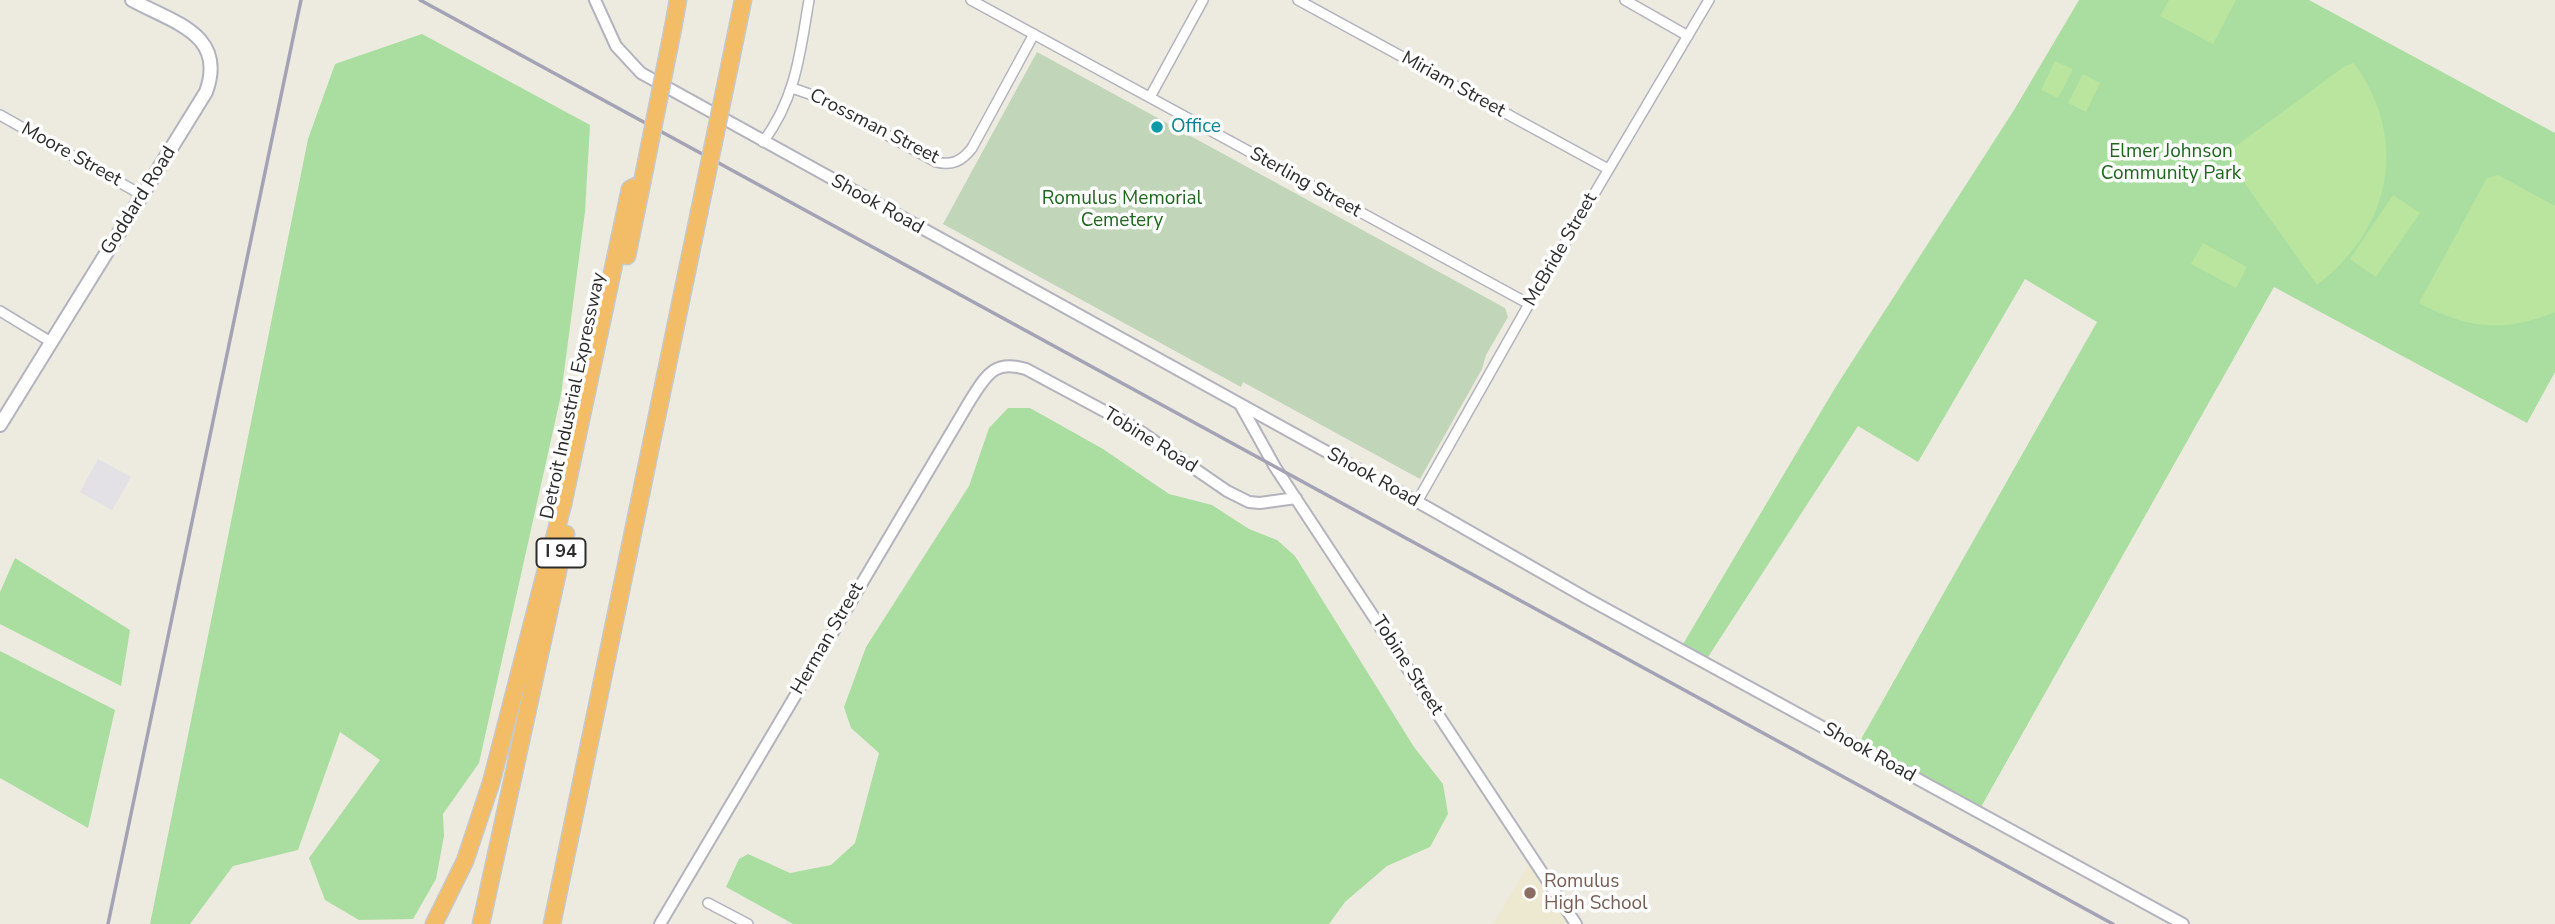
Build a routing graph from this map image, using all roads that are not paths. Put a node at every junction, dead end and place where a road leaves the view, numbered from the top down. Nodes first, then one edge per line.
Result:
1 (132, 0) edge
2 (595, 0) edge
3 (678, 0) edge
4 (743, 0) edge
5 (809, 0) edge
6 (971, 0) edge
7 (1202, 0) edge
8 (1298, 0) edge
9 (1625, 0) edge
10 (1709, 0) edge
11 (1034, 34) junction
12 (1688, 36) junction
13 (792, 88) junction
14 (1150, 97) junction
15 (0, 115) edge
16 (762, 142) junction
17 (1608, 169) junction
18 (642, 183) junction
19 (142, 195) junction
20 (1529, 304) junction
21 (0, 311) edge
22 (51, 342) junction
23 (1007, 365) joint
24 (1241, 405) junction
25 (0, 425) edge
26 (1296, 498) junction
27 (1417, 502) junction
28 (708, 903) dead end
29 (434, 924) edge
30 (481, 924) edge
31 (552, 924) edge
32 (660, 924) edge
33 (748, 924) edge
34 (1576, 924) edge
35 (2183, 924) edge

1 - 19 main road, Goddard Road
2 - 16 street, Shook Road
3 - 18 highway, Detroit Industrial Expressway / I 94, bridge
4 - 31 highway, bridge
5 - 13 street
6 - 11 street, Sterling Street
7 - 14 street
8 - 17 street, Miriam Street
9 - 12 street
10 - 12 street, McBride Street
11 - 13 street, Crossman Street
11 - 14 street, Sterling Street
12 - 17 street, McBride Street
13 - 16 street
14 - 20 street, Sterling Street
15 - 19 street, Moore Street
16 - 24 street, Shook Road
17 - 20 street, McBride Street
18 - 29 highway
18 - 30 highway, Detroit Industrial Expressway / I 94
19 - 22 main road, Goddard Road
20 - 27 street, McBride Street
21 - 22 street
22 - 25 main road, Goddard Road
23 - 26 street, Tobine Road
23 - 32 street, Herman Street
24 - 26 street, Tobine Street
24 - 27 street, Shook Road
26 - 34 street, Tobine Street
27 - 35 street, Shook Road
28 - 33 street

